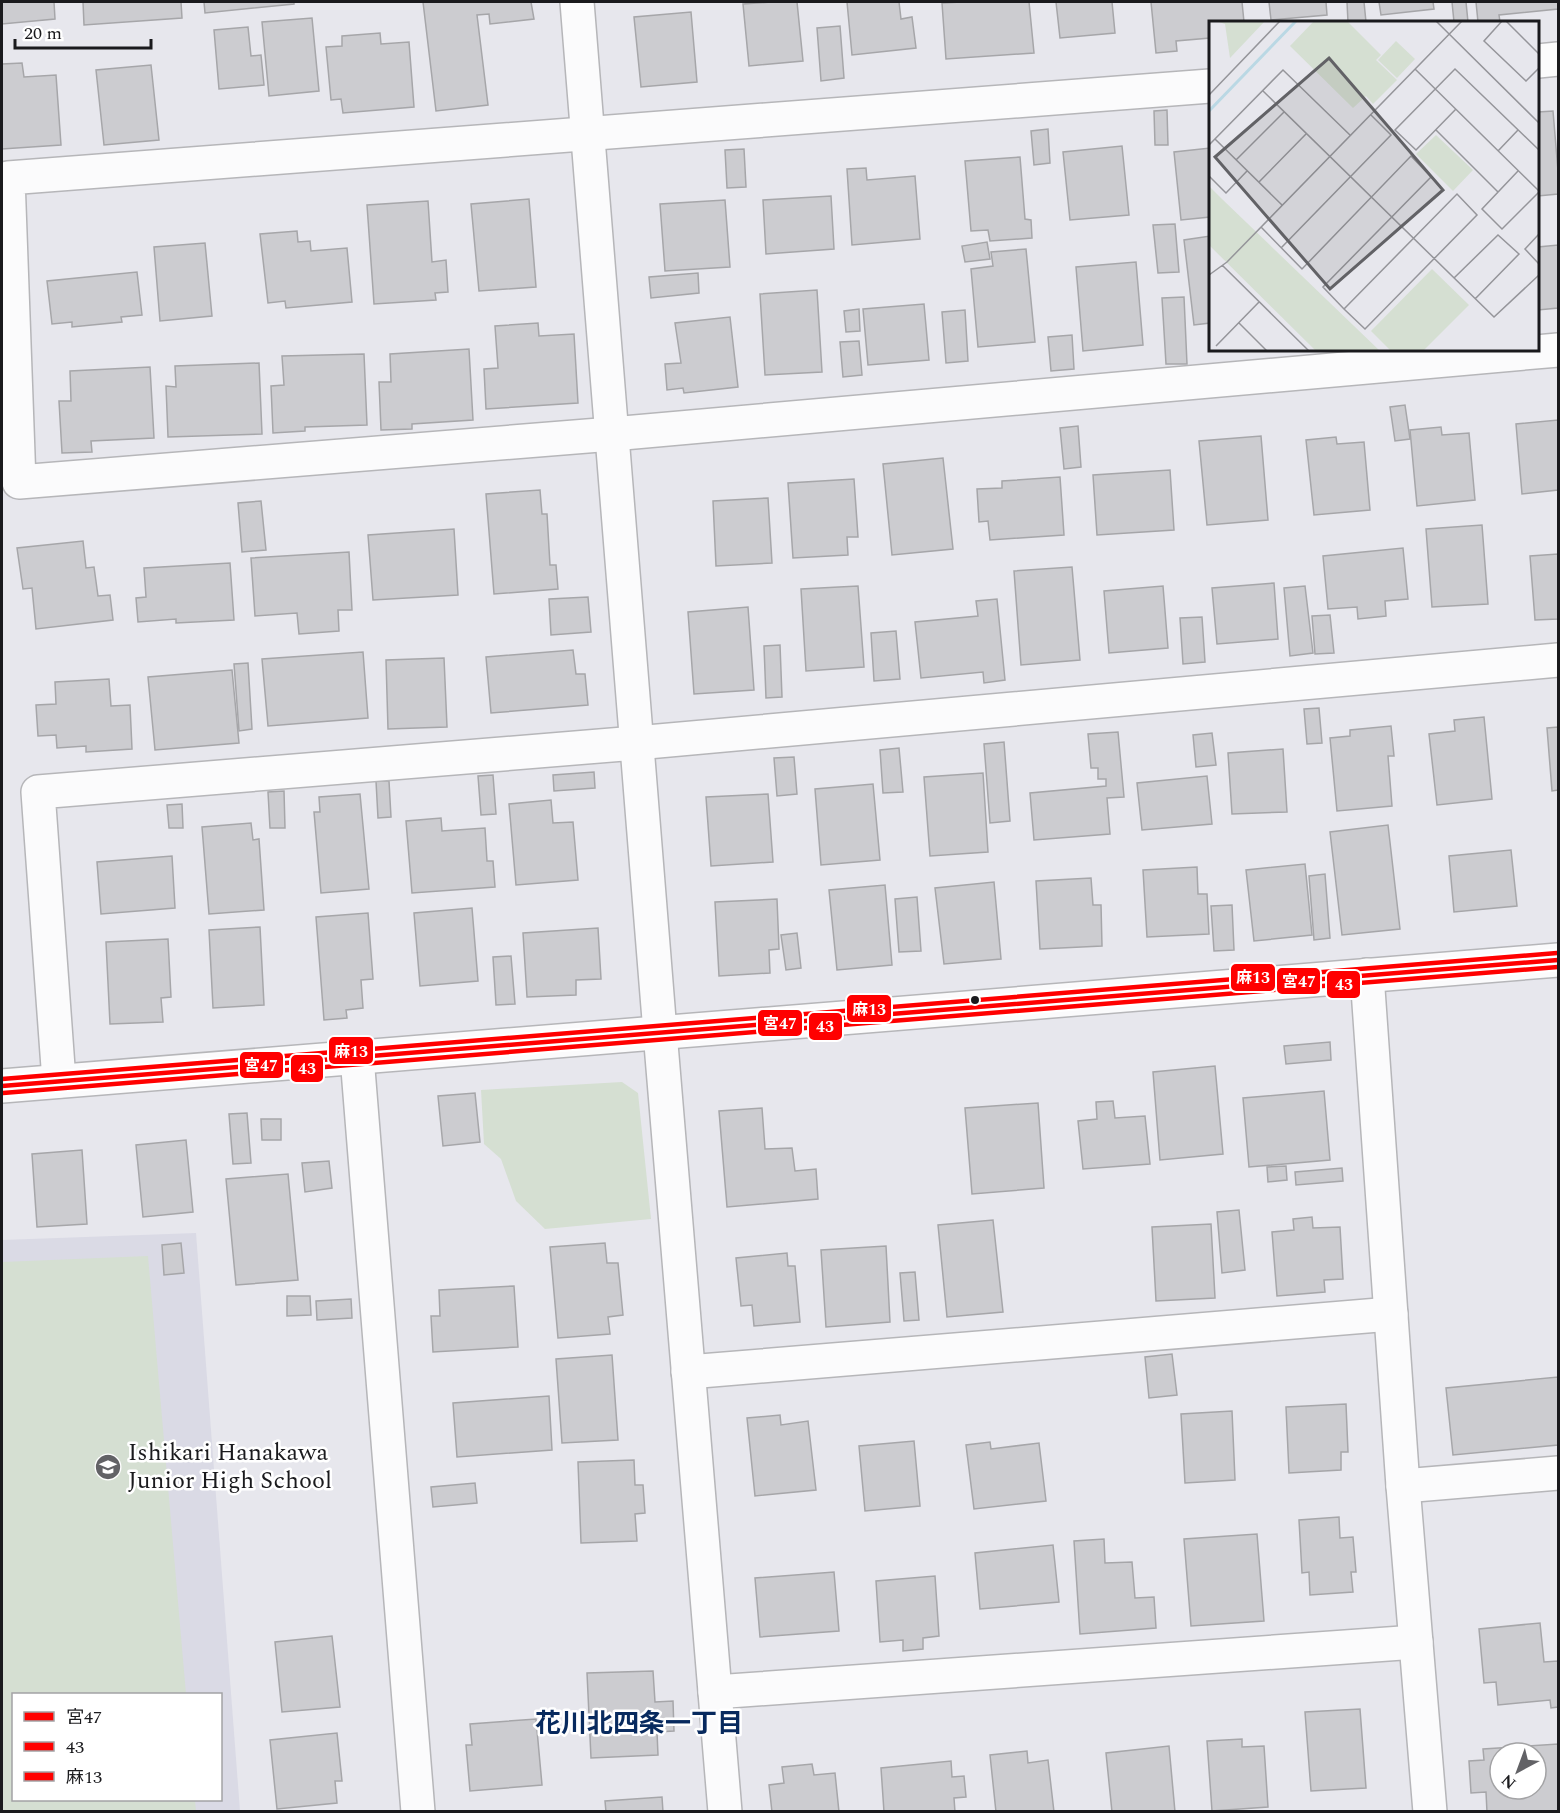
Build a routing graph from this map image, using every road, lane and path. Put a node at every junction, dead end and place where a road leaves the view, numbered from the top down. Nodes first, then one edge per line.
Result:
1 (577, 2) edge
2 (1558, 59) edge
3 (1539, 61) edge
4 (1209, 86) edge
5 (588, 134) junction
6 (1558, 350) edge
7 (612, 434) junction
8 (1558, 660) edge
9 (636, 743) junction
10 (1558, 960) edge
11 (1367, 975) junction
12 (660, 1032) junction
13 (357, 1057) junction
14 (59, 1081) junction
15 (2, 1086) edge
16 (1391, 1314) junction
17 (688, 1372) junction
18 (1558, 1473) edge
19 (1403, 1486) junction
20 (1416, 1642) junction
21 (715, 1692) junction
22 (418, 1812) edge
23 (725, 1812) edge
24 (1430, 1812) edge

1 - 5 street
2 - 3 street
4 - 5 street
5 - 7 street
5 - 7 street
6 - 7 street
7 - 9 street
8 - 9 street
9 - 12 street
9 - 14 street
10 - 11 street
11 - 12 street
11 - 16 street
12 - 13 street
12 - 17 street
13 - 14 street
13 - 22 street
14 - 15 street
16 - 17 street
16 - 19 street
17 - 21 street
18 - 19 street
19 - 20 street
20 - 21 street
20 - 24 street
21 - 23 street

